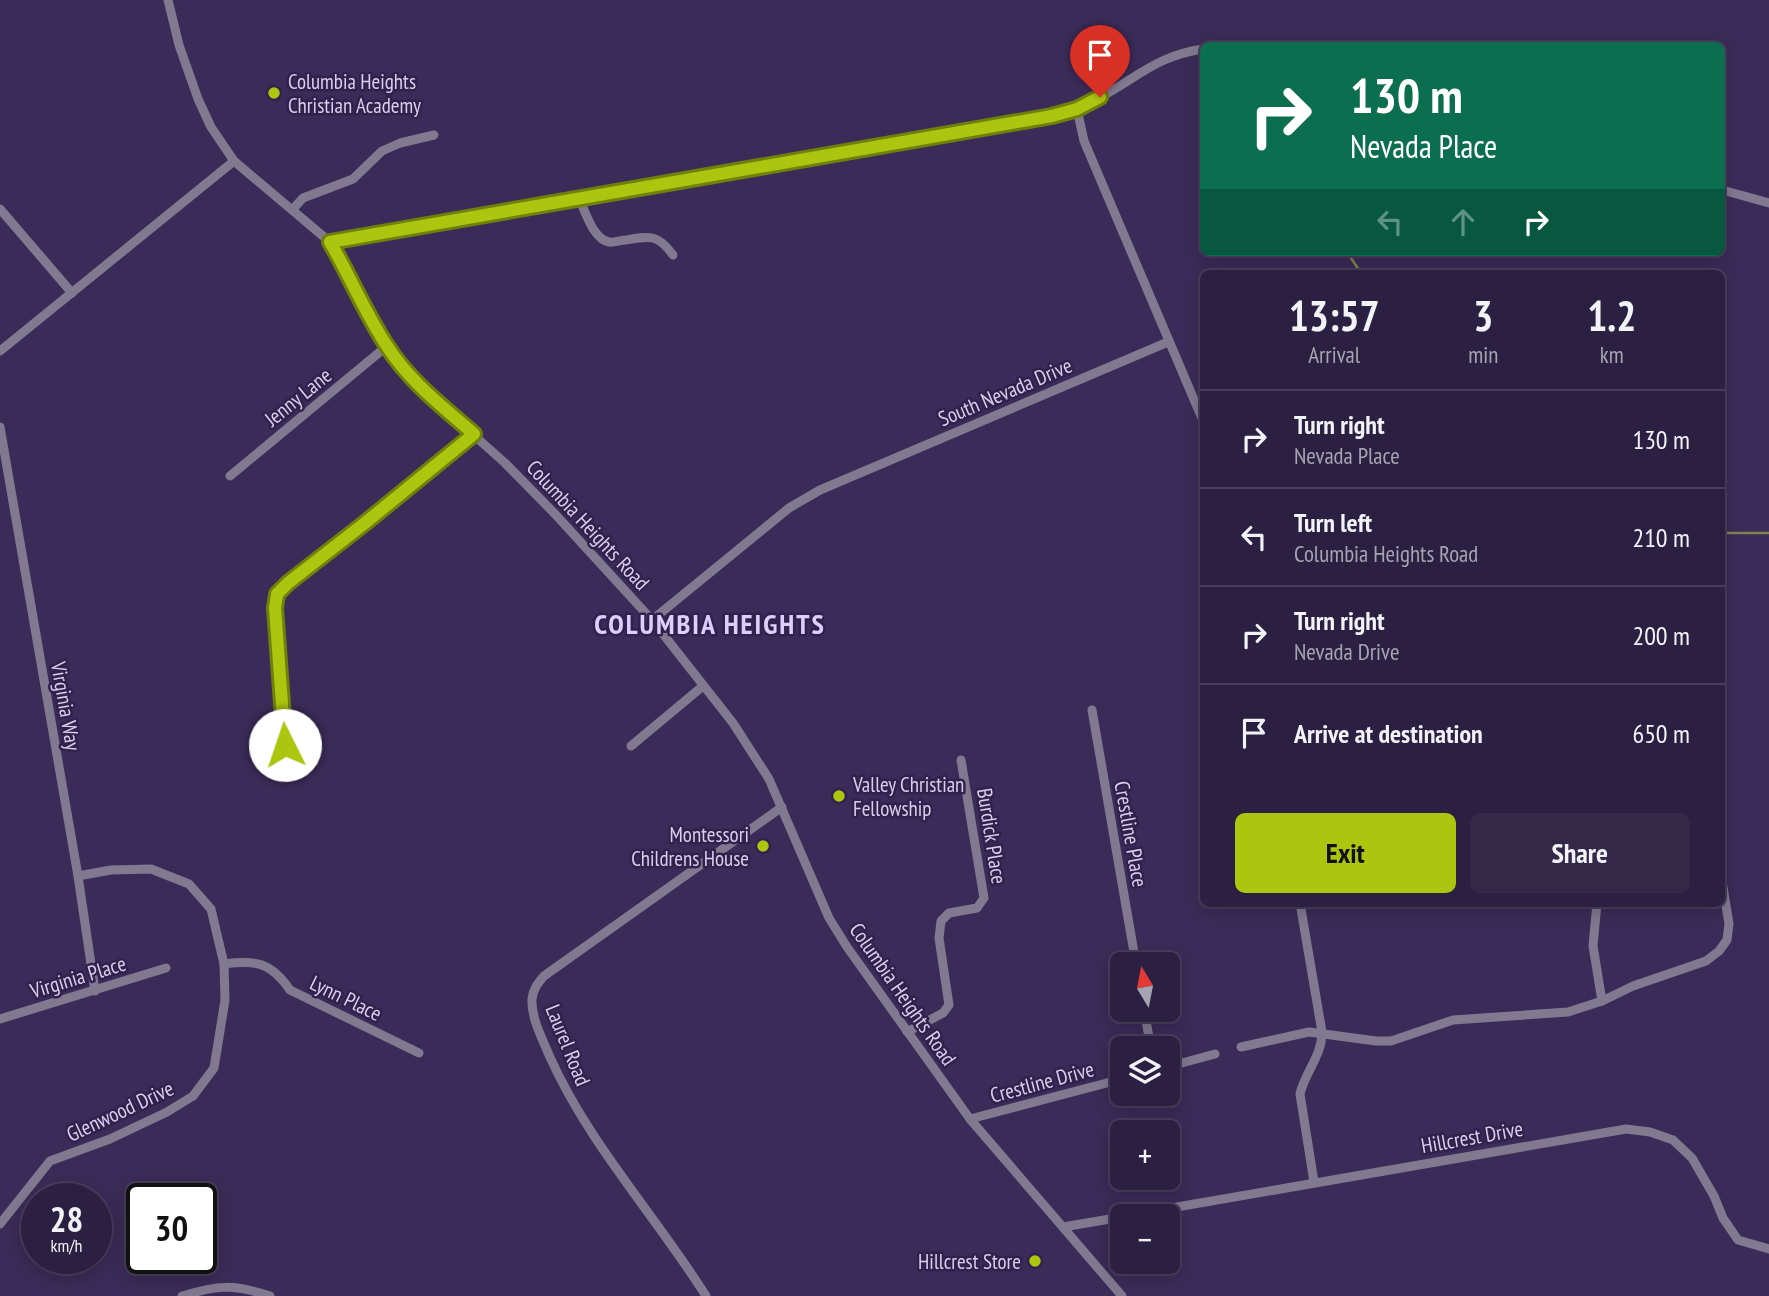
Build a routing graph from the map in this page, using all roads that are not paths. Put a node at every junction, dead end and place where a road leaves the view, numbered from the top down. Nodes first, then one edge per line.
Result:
1 (168, 0) edge
2 (1200, 50) edge
3 (1077, 109) junction
4 (433, 135) dead end
5 (234, 161) junction
6 (1725, 191) edge
7 (579, 198) junction
8 (1769, 203) edge
9 (0, 209) edge
10 (293, 209) junction
11 (330, 242) junction
12 (673, 255) dead end
13 (72, 293) junction
14 (1168, 342) junction
15 (387, 346) junction
16 (0, 351) edge
17 (1200, 413) edge
18 (0, 427) edge
19 (474, 434) junction
20 (230, 476) dead end
21 (652, 620) junction
22 (704, 686) junction
23 (1092, 709) dead end
24 (285, 745) dead end
25 (631, 746) dead end
26 (961, 760) dead end
27 (782, 807) junction
28 (78, 876) junction
29 (1725, 899) edge
30 (1301, 907) edge
31 (1597, 907) edge
32 (1134, 952) edge
33 (224, 964) junction
34 (166, 968) dead end
35 (95, 991) junction
36 (1602, 1001) junction
37 (0, 1019) edge
38 (907, 1032) junction
39 (1322, 1032) junction
40 (1241, 1047) dead end
41 (419, 1053) dead end
42 (1215, 1054) dead end
43 (1180, 1063) edge
44 (1110, 1082) edge
45 (971, 1119) junction
46 (1314, 1182) junction
47 (1180, 1207) edge
48 (1110, 1219) edge
49 (0, 1224) edge
50 (1063, 1227) junction
51 (1769, 1249) edge
52 (182, 1296) edge
53 (270, 1296) edge
54 (706, 1296) edge
55 (1122, 1296) edge

1 - 5 street, Columbia Heights Road
2 - 3 street
3 - 7 street
3 - 14 street
4 - 10 street
5 - 10 street, Columbia Heights Road
5 - 13 street
6 - 8 street
7 - 11 street
7 - 12 street
9 - 13 street
10 - 11 street, Columbia Heights Road
11 - 15 street, Columbia Heights Road
13 - 16 street
14 - 17 street
14 - 21 street, South Nevada Drive
15 - 19 street, Columbia Heights Road
15 - 20 street, Jenny Lane
18 - 28 street, Virginia Way
19 - 21 street, Columbia Heights Road
19 - 24 street
21 - 22 street, Columbia Heights Road
22 - 25 street
22 - 27 street, Columbia Heights Road
23 - 32 street, Crestline Place
26 - 38 street, Burdick Place
27 - 38 street, Columbia Heights Road
27 - 54 street, Laurel Road
28 - 33 street, Glenwood Drive
28 - 35 street, Virginia Way
29 - 36 street
30 - 39 street
31 - 36 street
33 - 41 street, Lynn Place
33 - 49 street, Glenwood Drive
34 - 35 street, Virginia Place
35 - 37 street, Virginia Place
36 - 39 street
38 - 45 street, Columbia Heights Road
39 - 40 street
39 - 46 street
42 - 43 street
44 - 45 street, Crestline Drive
45 - 50 street, Columbia Heights Road
46 - 47 street, Hillcrest Drive
46 - 51 street, Hillcrest Drive
48 - 50 street, Hillcrest Drive
50 - 55 street, Columbia Heights Road
52 - 53 street

